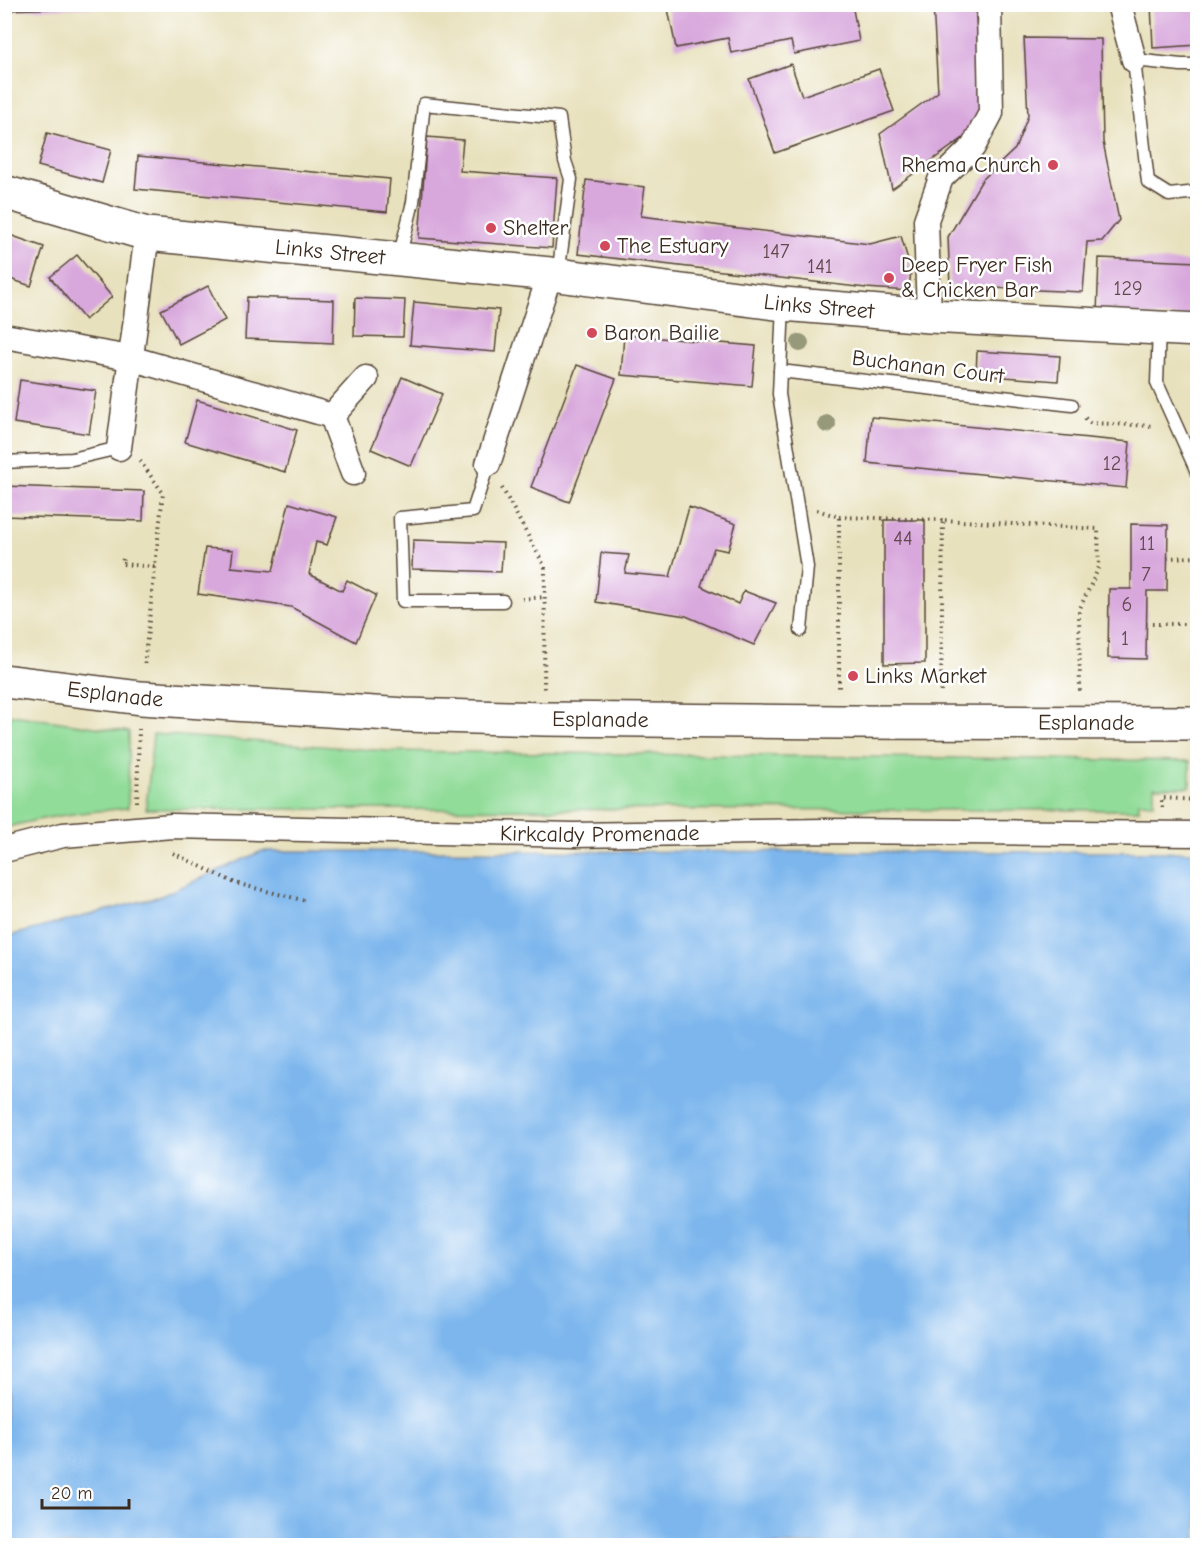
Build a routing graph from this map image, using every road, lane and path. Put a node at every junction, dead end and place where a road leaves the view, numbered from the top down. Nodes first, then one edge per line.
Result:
1 (989, 4) edge
2 (1119, 4) edge
3 (1134, 60) junction
4 (1197, 65) edge
5 (4, 192) edge
6 (1197, 192) edge
7 (147, 234) junction
8 (399, 259) junction
9 (554, 275) junction
10 (783, 304) junction
11 (929, 316) junction
12 (1159, 328) junction
13 (1197, 330) edge
14 (4, 336) edge
15 (130, 358) junction
16 (780, 371) junction
17 (366, 378) dead end
18 (1072, 405) joint
19 (332, 416) junction
20 (1176, 427) junction
21 (119, 448) junction
22 (4, 462) edge
23 (489, 464) junction
24 (353, 473) dead end
25 (1197, 474) edge
26 (796, 503) junction
27 (839, 517) junction
28 (943, 520) junction
29 (1197, 557) edge
30 (1167, 558) dead end
31 (123, 559) dead end
32 (155, 567) junction
33 (503, 601) dead end
34 (1146, 624) dead end
35 (1197, 624) edge
36 (801, 630) dead end
37 (4, 681) edge
38 (141, 698) junction
39 (544, 719) junction
40 (839, 722) junction
41 (940, 722) junction
42 (1080, 722) junction
43 (1197, 723) edge
44 (136, 828) junction
45 (1197, 834) edge
46 (4, 850) edge
47 (306, 901) dead end

1 - 11 street
2 - 3 street
3 - 4 lane
3 - 6 lane
5 - 7 street, Links Street
7 - 8 street, Links Street
7 - 15 street
8 - 9 street, Links Street
8 - 9 lane
9 - 10 street, Links Street
9 - 23 street
10 - 11 street, Links Street
10 - 16 lane
11 - 12 street, Links Street
12 - 13 street, Links Street
12 - 20 lane
14 - 15 street
15 - 19 street
15 - 21 street
16 - 18 lane, Buchanan Court
16 - 26 lane
17 - 19 street
18 - 20 path
19 - 24 street
20 - 25 lane
21 - 22 lane
21 - 32 path
23 - 33 lane
23 - 39 path
26 - 27 path
26 - 36 lane
27 - 28 path
27 - 40 path
28 - 41 path
28 - 42 path
29 - 30 path
31 - 32 path
32 - 38 path
34 - 35 path
37 - 38 street, Esplanade
38 - 39 street, Esplanade
38 - 44 path
39 - 40 street, Esplanade
40 - 41 street, Esplanade
41 - 42 street, Esplanade
42 - 43 street, Esplanade
44 - 45 street, Kirkcaldy Promenade
44 - 46 street, Kirkcaldy Promenade
44 - 47 path

